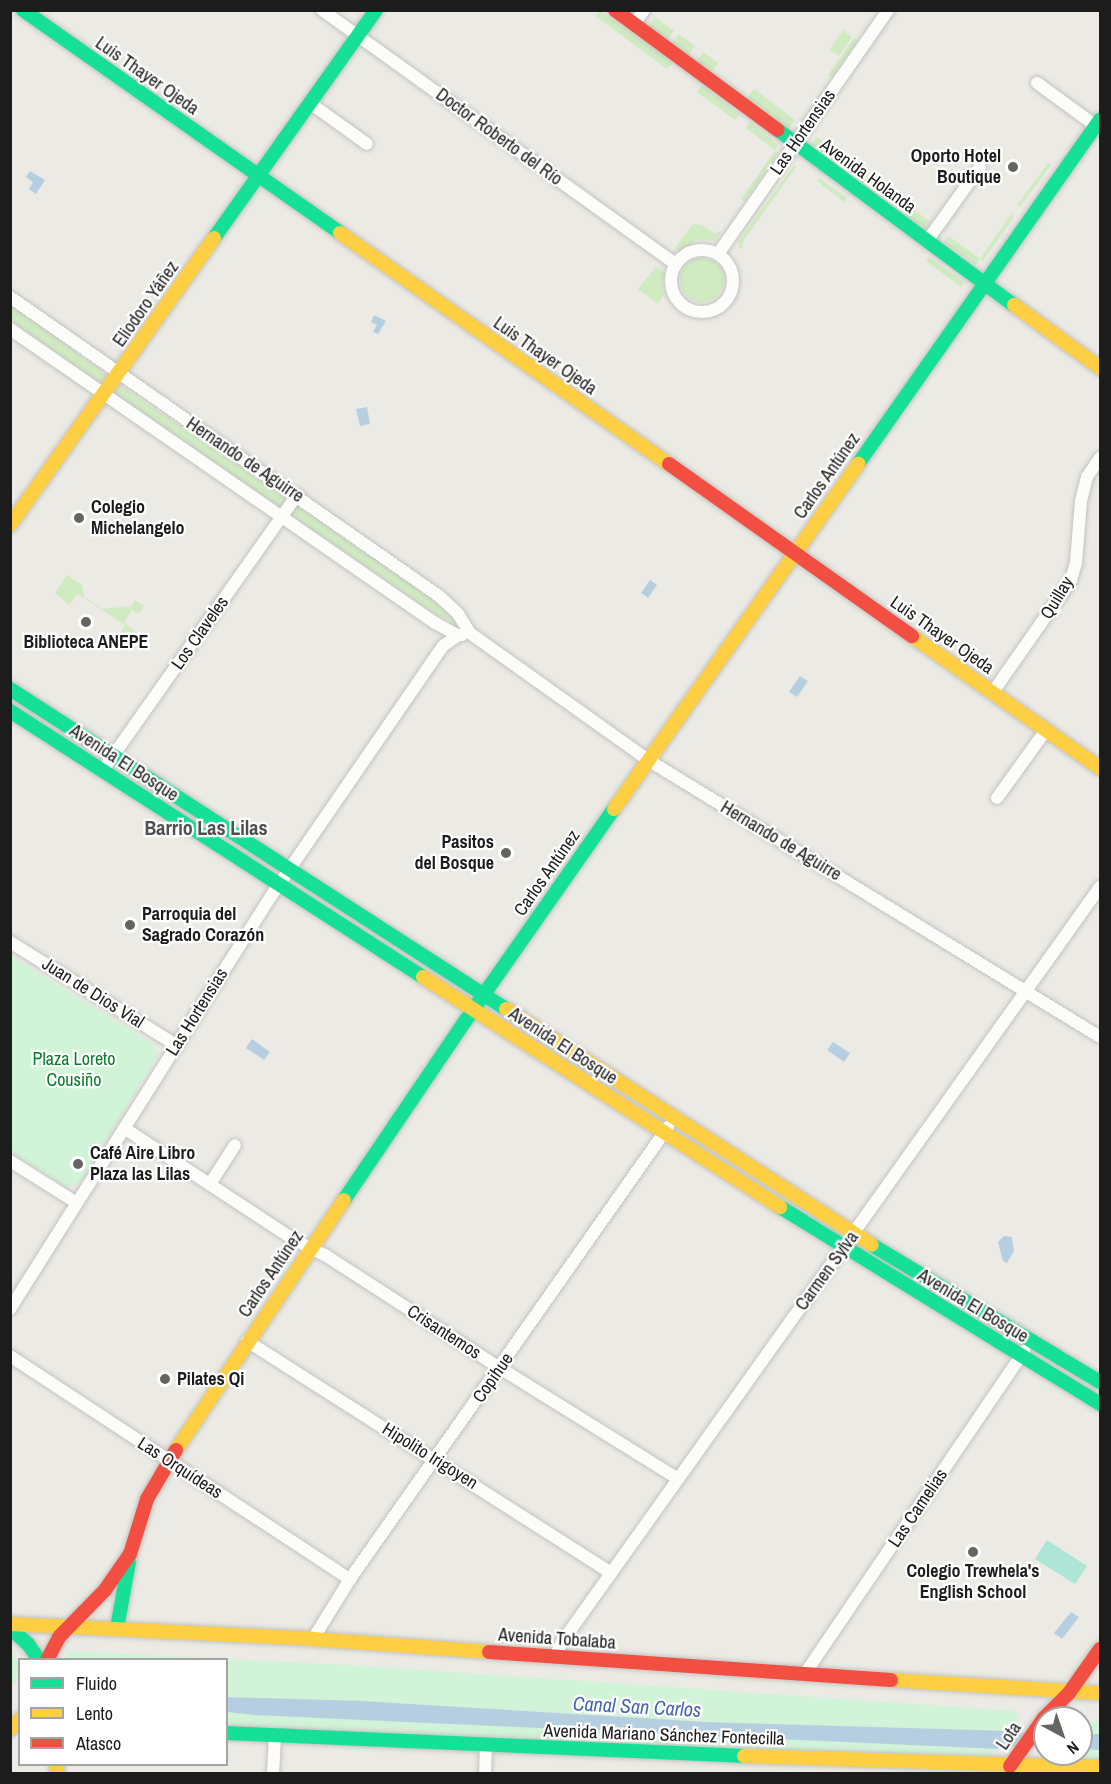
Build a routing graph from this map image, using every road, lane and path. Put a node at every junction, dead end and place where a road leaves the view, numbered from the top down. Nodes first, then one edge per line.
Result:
1 (23, 10) edge
2 (322, 10) edge
3 (376, 10) edge
4 (615, 10) edge
5 (644, 10) edge
6 (888, 10) edge
7 (634, 24) junction
8 (358, 36) junction
9 (1037, 83) dead end
10 (310, 103) junction
11 (1098, 123) edge
12 (367, 144) dead end
13 (794, 145) junction
14 (980, 167) dead end
15 (258, 176) junction
16 (927, 241) junction
17 (718, 254) junction
18 (676, 264) junction
19 (985, 284) junction
20 (10, 297) edge
21 (10, 329) edge
22 (1101, 368) edge
23 (118, 373) junction
24 (104, 394) junction
25 (1101, 458) edge
26 (297, 495) junction
27 (282, 517) junction
28 (10, 525) edge
29 (795, 553) junction
30 (464, 634) junction
31 (10, 689) edge
32 (993, 692) junction
33 (10, 711) edge
34 (1046, 730) junction
35 (113, 755) junction
36 (648, 760) junction
37 (1101, 768) edge
38 (103, 770) junction
39 (997, 798) dead end
40 (289, 869) junction
41 (279, 884) junction
42 (1101, 887) edge
43 (10, 942) edge
44 (1026, 991) junction
45 (484, 995) junction
46 (473, 1009) junction
47 (1101, 1037) edge
48 (176, 1045) junction
49 (675, 1118) junction
50 (124, 1128) junction
51 (664, 1132) junction
52 (236, 1145) dead end
53 (10, 1161) edge
54 (210, 1184) junction
55 (77, 1203) junction
56 (853, 1233) junction
57 (843, 1247) junction
58 (311, 1248) junction
59 (10, 1309) edge
60 (1031, 1340) junction
61 (247, 1341) junction
62 (10, 1356) edge
63 (1021, 1356) junction
64 (500, 1368) junction
65 (1101, 1382) edge
66 (1101, 1404) edge
67 (169, 1460) junction
68 (435, 1460) junction
69 (678, 1479) junction
70 (130, 1554) junction
71 (611, 1573) junction
72 (351, 1580) junction
73 (10, 1626) edge
74 (68, 1627) junction
75 (117, 1629) junction
76 (313, 1639) junction
77 (1101, 1649) edge
78 (555, 1656) junction
79 (38, 1658) edge
80 (47, 1658) edge
81 (804, 1675) junction
82 (1069, 1693) junction
83 (1101, 1693) edge
84 (1059, 1706) edge
85 (1063, 1706) edge
86 (228, 1733) edge
87 (275, 1735) junction
88 (1033, 1741) edge
89 (486, 1746) junction
90 (1101, 1767) edge
91 (1007, 1770) edge
92 (273, 1773) edge
93 (484, 1773) edge

1 - 15 street, Luis Thayer Ojeda
2 - 8 street, Doctor Roberto del Río
3 - 8 street, Eliodoro Yáñez
4 - 7 street, Avenida Holanda
5 - 7 street
6 - 13 street, Las Hortensias
7 - 13 street, Avenida Holanda
8 - 10 street, Eliodoro Yáñez
8 - 18 street, Doctor Roberto del Río
9 - 11 street
10 - 12 street
10 - 15 street, Eliodoro Yáñez
11 - 19 street, Carlos Antúnez
13 - 16 street, Avenida Holanda
13 - 17 street, Las Hortensias
14 - 16 street
15 - 23 street, Eliodoro Yáñez
15 - 29 street, Luis Thayer Ojeda
16 - 19 street, Avenida Holanda
17 - 18 street
17 - 18 street
19 - 22 street, Avenida Holanda
19 - 29 street, Carlos Antúnez
20 - 23 street, Hernando de Aguirre
21 - 24 street, Hernando de Aguirre
23 - 24 street, Eliodoro Yáñez
23 - 26 street, Hernando de Aguirre
24 - 27 street, Hernando de Aguirre
24 - 28 street, Eliodoro Yáñez
25 - 32 street, Quillay
26 - 27 street, Los Claveles
26 - 30 street, Hernando de Aguirre
27 - 30 street, Hernando de Aguirre
27 - 35 street, Los Claveles
29 - 32 street, Luis Thayer Ojeda
29 - 36 street, Carlos Antúnez
30 - 36 street, Hernando de Aguirre
30 - 40 street, Las Hortensias
31 - 35 street, Avenida El Bosque
32 - 34 street, Luis Thayer Ojeda
33 - 38 street, Avenida El Bosque
34 - 37 street, Luis Thayer Ojeda
34 - 39 street
35 - 38 street, Los Claveles
35 - 40 street, Avenida El Bosque
36 - 44 street, Hernando de Aguirre
36 - 45 street, Carlos Antúnez
38 - 41 street, Avenida El Bosque
40 - 41 street, Las Hortensias
40 - 45 street, Avenida El Bosque
41 - 46 street, Avenida El Bosque
41 - 48 street, Las Hortensias
42 - 44 street, Carmen Sylva
43 - 48 street, Juan de Dios Vial
44 - 47 street, Hernando de Aguirre
44 - 56 street, Carmen Sylva
45 - 46 street, Carlos Antúnez
45 - 49 street, Avenida El Bosque
46 - 51 street, Avenida El Bosque
46 - 58 street, Carlos Antúnez
48 - 50 street, Las Hortensias
49 - 51 street, Copihue
49 - 56 street, Avenida El Bosque
50 - 54 street, Crisantemos
50 - 55 street, Las Hortensias
51 - 57 street, Avenida El Bosque
51 - 64 street, Copihue
52 - 54 street
53 - 55 street
54 - 58 street, Crisantemos
55 - 59 street, Las Hortensias
56 - 57 street, Carmen Sylva
56 - 60 street, Avenida El Bosque
57 - 63 street, Avenida El Bosque
57 - 69 street, Carmen Sylva
58 - 61 street, Carlos Antúnez
58 - 64 street, Crisantemos
60 - 63 street, Las Camelias
60 - 65 street, Avenida El Bosque
61 - 67 street, Carlos Antúnez
61 - 68 street, Hipolito Irigoyen
62 - 67 street, Las Orquídeas
63 - 66 street, Avenida El Bosque
63 - 81 street, Las Camelias
64 - 68 street, Copihue
64 - 69 street, Crisantemos
67 - 70 street, Carlos Antúnez
67 - 72 street, Las Orquídeas
68 - 71 street, Hipolito Irigoyen
68 - 72 street, Copihue
69 - 71 street, Carmen Sylva
70 - 74 street, Carlos Antúnez
70 - 75 street
71 - 78 street, Carmen Sylva
72 - 76 street, Copihue
73 - 74 street, Avenida Tobalaba
73 - 79 street
74 - 75 street, Avenida Tobalaba
74 - 80 street, Carlos Antúnez
75 - 76 street, Avenida Tobalaba
76 - 78 street, Avenida Tobalaba
77 - 82 street, Lota
78 - 81 street, Avenida Tobalaba
81 - 82 street, Avenida Tobalaba
82 - 83 street, Avenida Tobalaba
82 - 84 street, Lota
82 - 85 street, Lota
86 - 87 street, Avenida Mariano Sánchez Fontecilla
87 - 89 street, Avenida Mariano Sánchez Fontecilla
87 - 92 street
88 - 91 street, Lota
89 - 91 street, Avenida Mariano Sánchez Fontecilla
89 - 93 street
90 - 91 street, Avenida Mariano Sánchez Fontecilla

